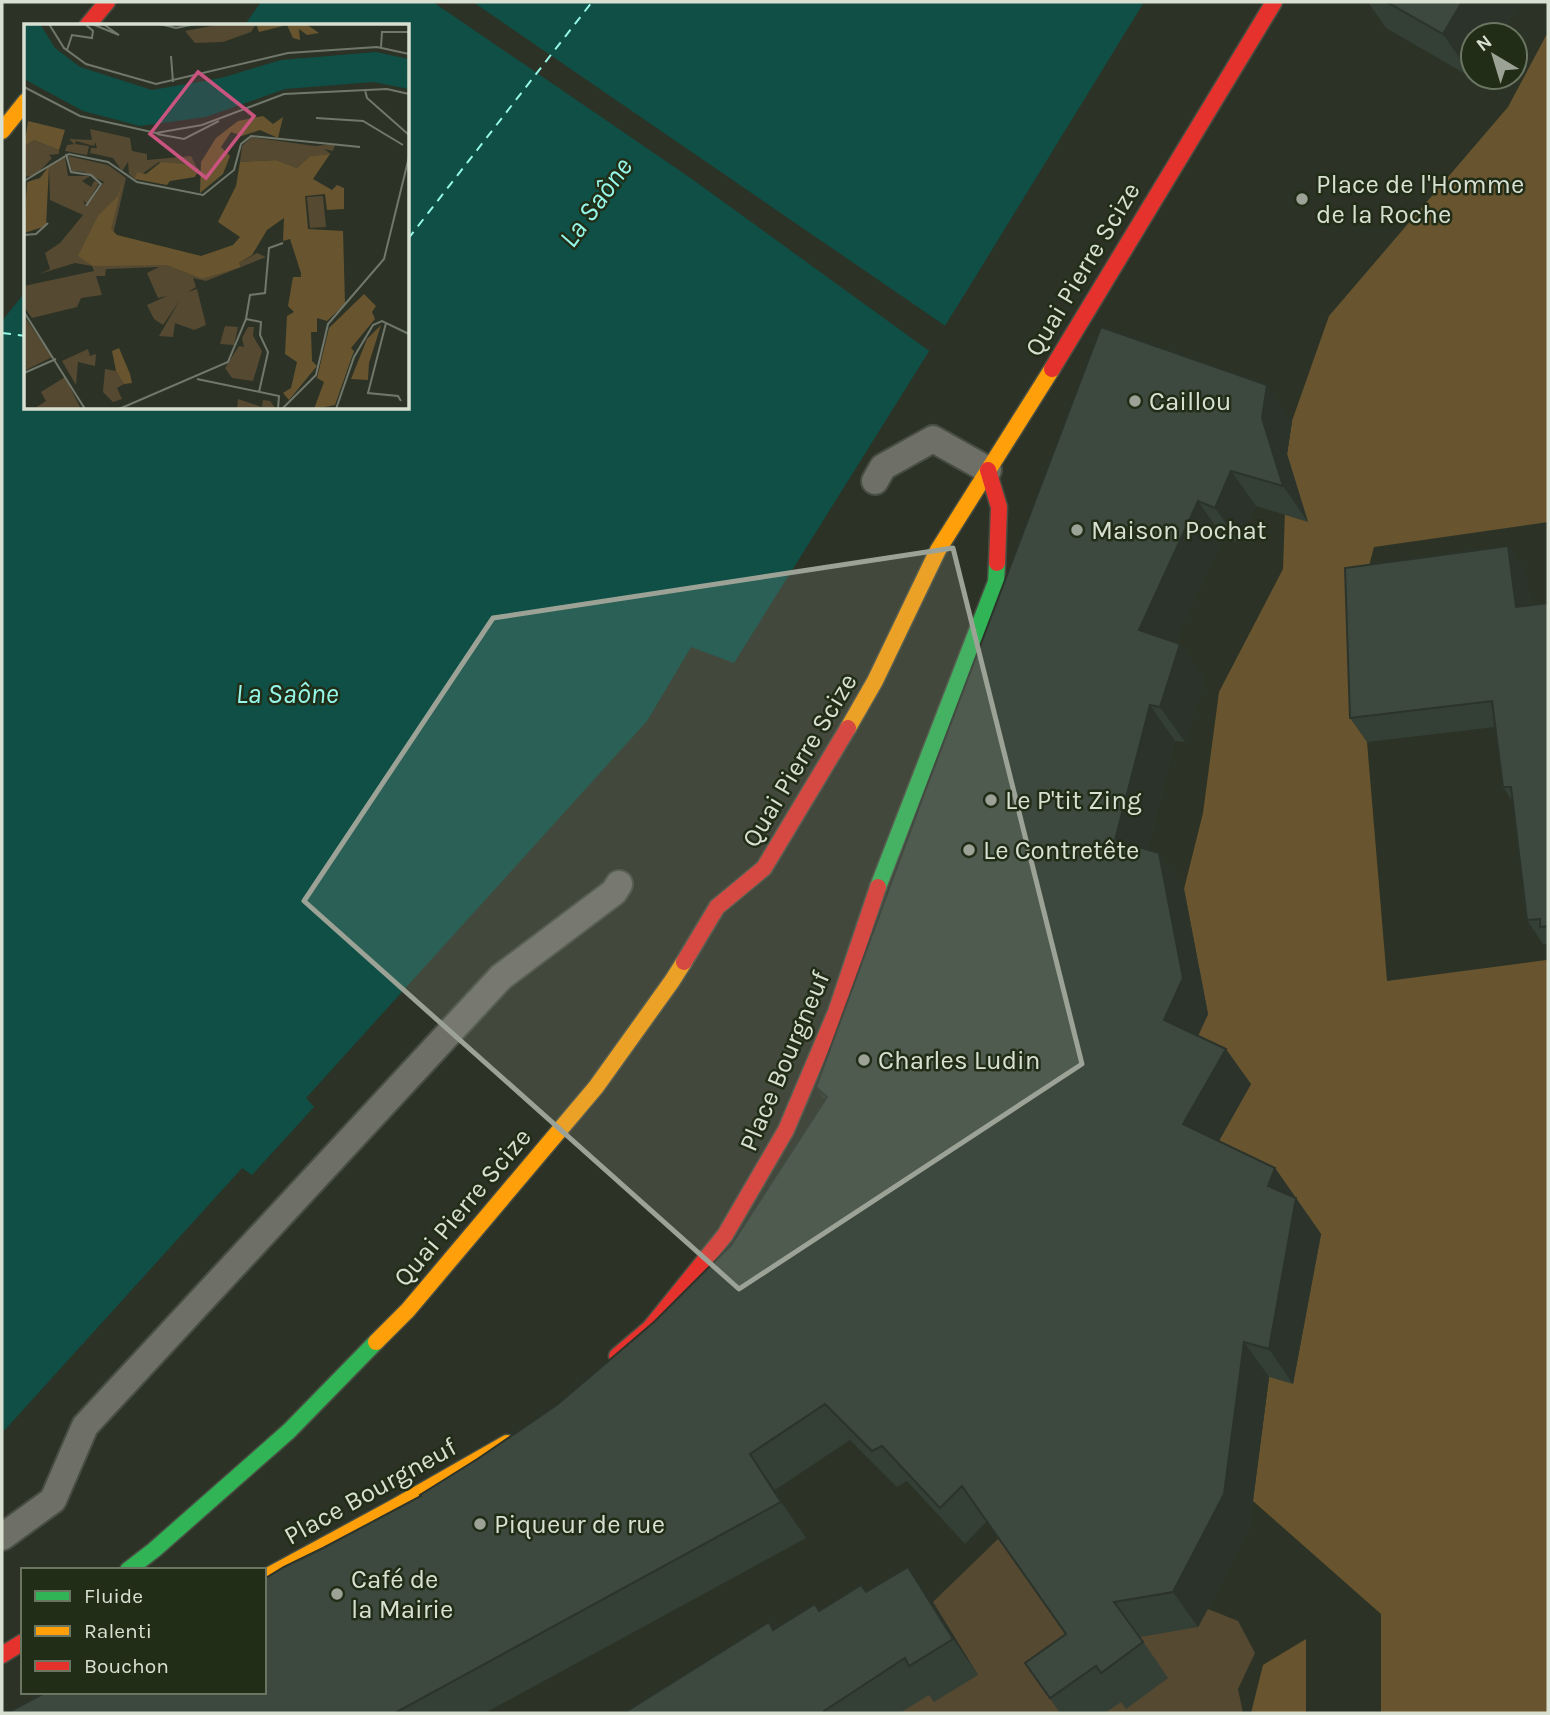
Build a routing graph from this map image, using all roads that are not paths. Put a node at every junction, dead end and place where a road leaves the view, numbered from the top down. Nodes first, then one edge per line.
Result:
1 (107, 2) edge
2 (1274, 2) edge
3 (89, 24) edge
4 (24, 104) edge
5 (2, 131) edge
6 (988, 470) junction
7 (875, 481) dead end
8 (619, 884) dead end
9 (608, 1364) edge
10 (523, 1434) edge
11 (2, 1537) edge
12 (131, 1568) edge
13 (266, 1577) edge
14 (21, 1643) edge
15 (2, 1655) edge

1 - 3 main road
2 - 6 main road, Quai Pierre Scize
4 - 5 main road
6 - 7 lane
6 - 9 main road, Place Bourgneuf
6 - 12 main road, Quai Pierre Scize
8 - 11 lane
10 - 13 main road, Place Bourgneuf
14 - 15 main road

